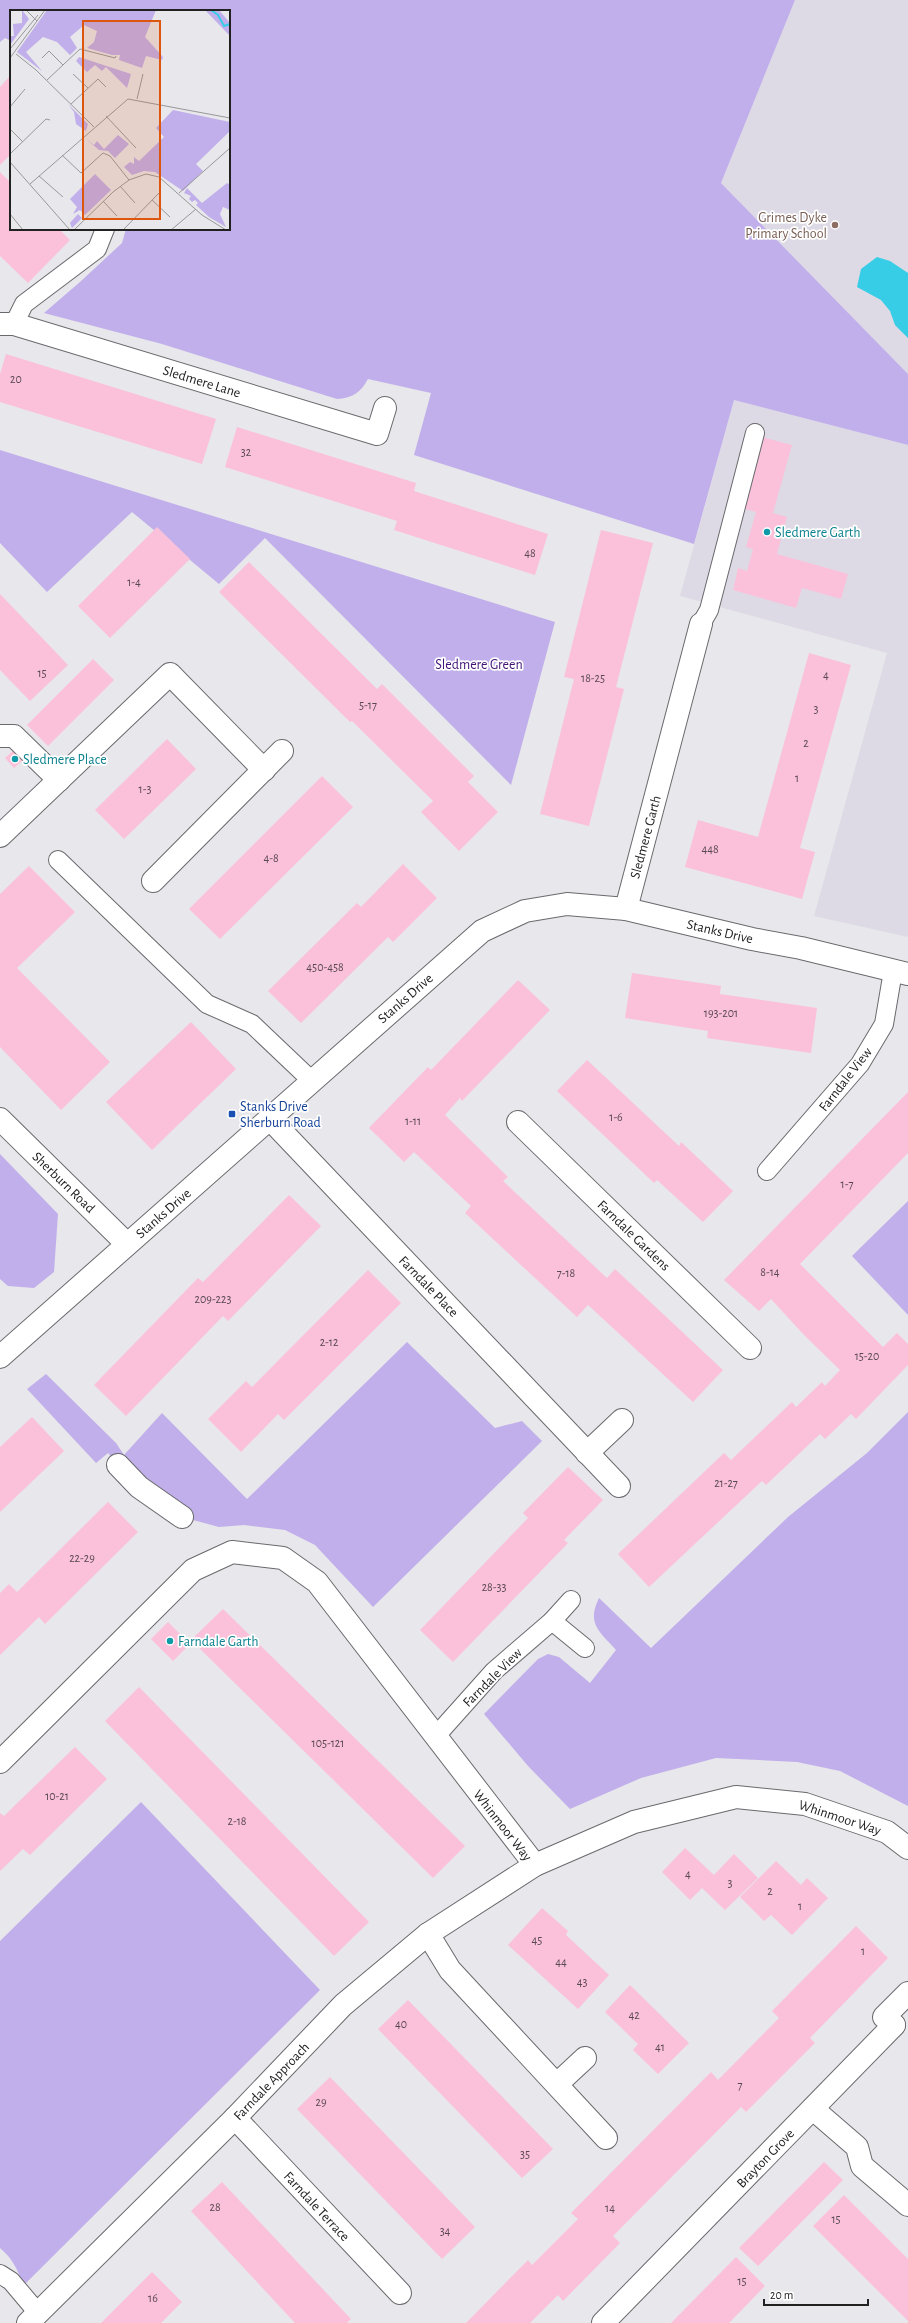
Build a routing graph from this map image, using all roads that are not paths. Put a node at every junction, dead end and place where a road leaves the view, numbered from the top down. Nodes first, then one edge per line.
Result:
1 (105, 230) edge
2 (7, 324) edge
3 (385, 408) dead end
4 (755, 433) dead end
5 (700, 624) joint
6 (0, 736) edge
7 (282, 751) dead end
8 (264, 770) junction
9 (59, 780) junction
10 (0, 836) edge
11 (58, 860) dead end
12 (153, 881) dead end
13 (626, 910) junction
14 (901, 972) edge
15 (312, 1082) junction
16 (0, 1119) edge
17 (270, 1119) junction
18 (518, 1122) dead end
19 (767, 1171) dead end
20 (127, 1244) junction
21 (750, 1348) dead end
22 (0, 1357) edge
23 (622, 1420) dead end
24 (588, 1453) junction
25 (118, 1465) dead end
26 (619, 1486) dead end
27 (182, 1517) dead end
28 (571, 1600) dead end
29 (552, 1621) junction
30 (585, 1648) dead end
31 (435, 1737) junction
32 (0, 1762) edge
33 (908, 1848) edge
34 (534, 1866) junction
35 (428, 1934) junction
36 (908, 1993) edge
37 (585, 2058) dead end
38 (557, 2084) junction
39 (813, 2109) junction
40 (235, 2118) junction
41 (606, 2138) dead end
42 (908, 2205) edge
43 (0, 2274) edge
44 (400, 2293) dead end
45 (33, 2318) edge
46 (603, 2323) edge

1 - 2 lane
2 - 3 street, Sledmere Lane
4 - 5 lane
5 - 13 street, Sledmere Garth
6 - 9 street
7 - 8 street
8 - 9 street
8 - 12 street
9 - 10 street
11 - 15 lane
13 - 14 street, Stanks Drive
13 - 15 street, Stanks Drive
14 - 19 lane, Farndale View
15 - 17 street, Stanks Drive
16 - 20 street, Sherburn Road
17 - 20 street, Stanks Drive
17 - 24 street, Farndale Place
18 - 21 street, Farndale Gardens
20 - 22 street, Stanks Drive
23 - 24 street
24 - 26 street, Farndale Place
25 - 27 street
28 - 29 lane, Farndale View
29 - 30 lane
29 - 31 lane, Farndale View
31 - 32 street, Whinmoor Way
31 - 34 street, Whinmoor Way
33 - 34 street, Whinmoor Way
34 - 35 street, Farndale Approach
35 - 38 street
35 - 40 street, Farndale Approach
36 - 39 street, Brayton Grove
37 - 38 street
38 - 41 street
39 - 42 street
39 - 46 street, Brayton Grove
40 - 44 street, Farndale Terrace
40 - 45 street, Farndale Approach
43 - 45 lane

